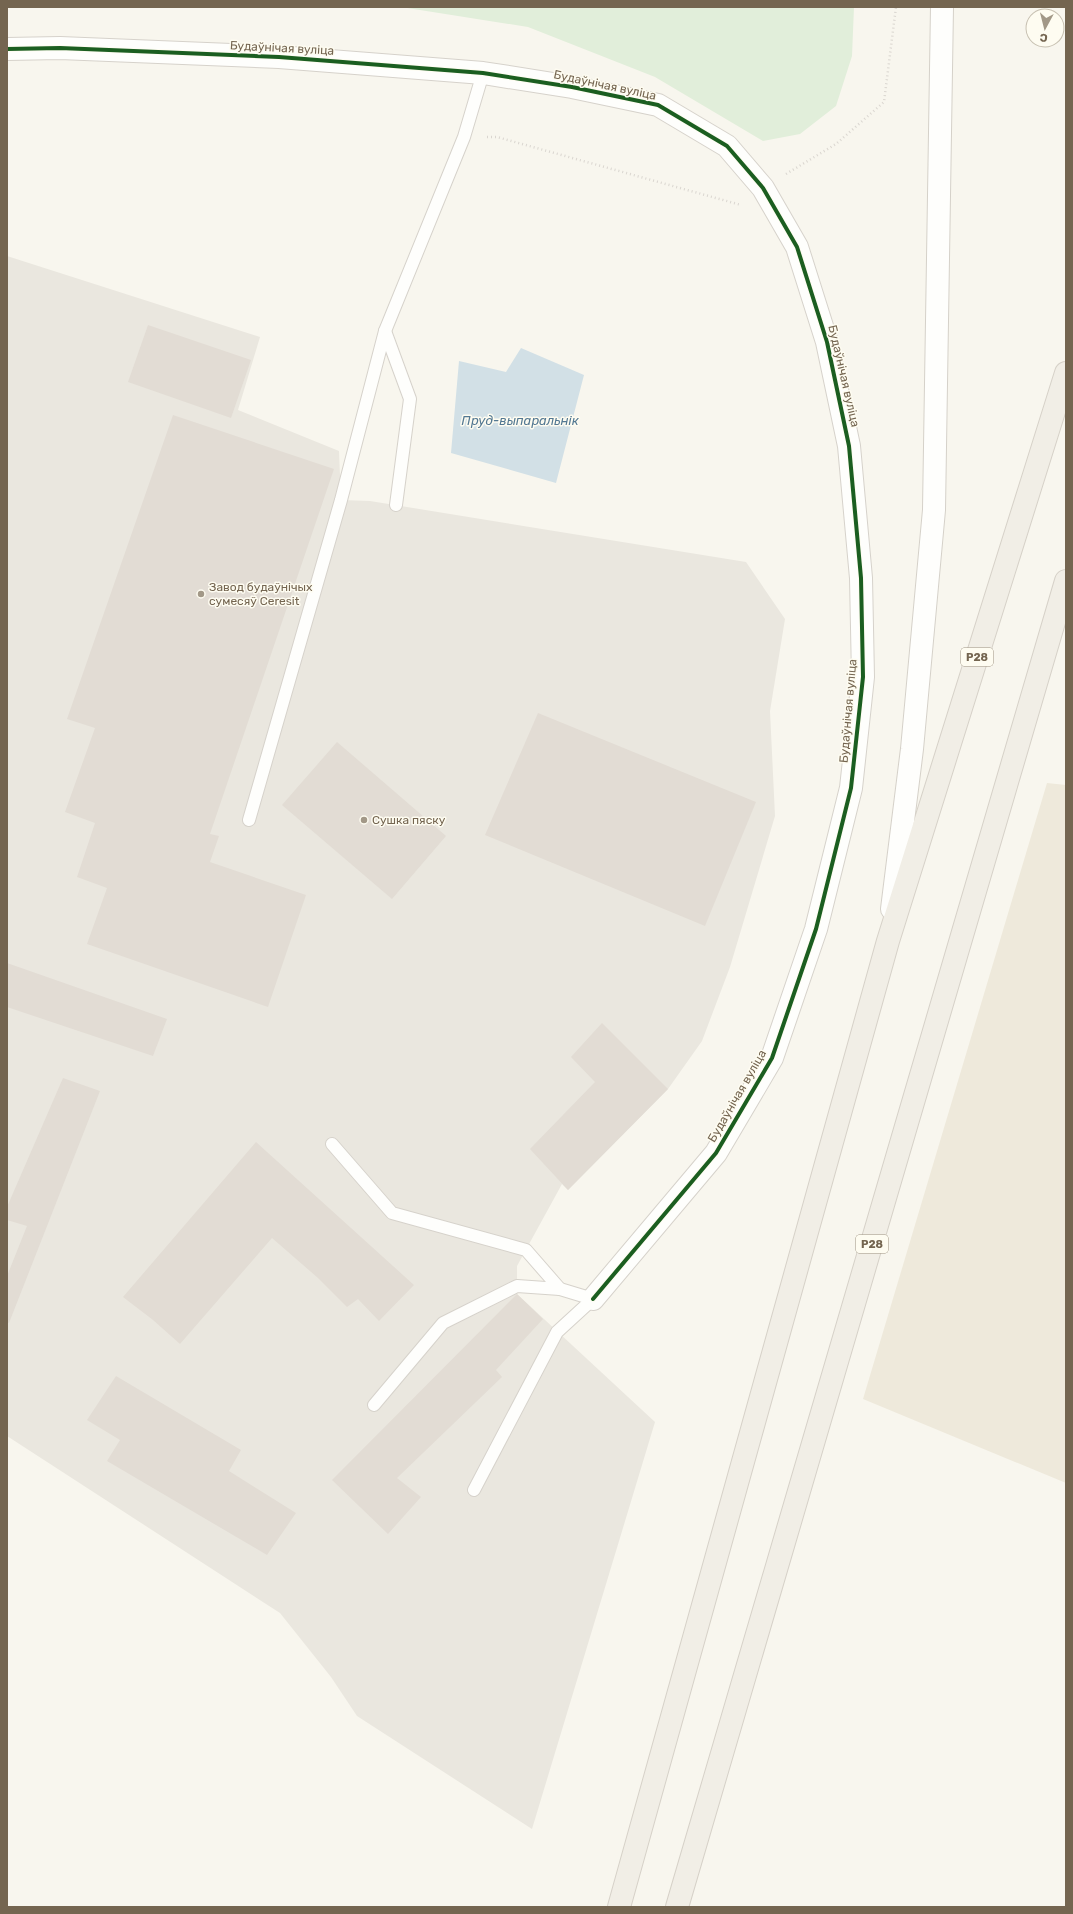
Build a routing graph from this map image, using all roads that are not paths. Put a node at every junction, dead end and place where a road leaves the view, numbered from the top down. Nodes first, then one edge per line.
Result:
1 (942, 7) edge
2 (7, 49) edge
3 (483, 73) junction
4 (385, 331) junction
5 (1066, 373) edge
6 (396, 505) dead end
7 (1066, 581) edge
8 (249, 820) dead end
9 (888, 941) junction
10 (332, 1144) dead end
11 (560, 1290) junction
12 (593, 1299) junction
13 (374, 1405) dead end
14 (474, 1490) dead end
15 (619, 1907) edge
16 (677, 1907) edge

1 - 9 street
2 - 3 street, Будаўнічая вуліца
3 - 4 lane
3 - 12 street, Будаўнічая вуліца
4 - 6 lane
4 - 8 lane
5 - 9 highway, Р28
7 - 16 highway, Р28
9 - 15 highway, Р28
10 - 11 lane
11 - 12 lane
11 - 13 lane
12 - 14 lane

